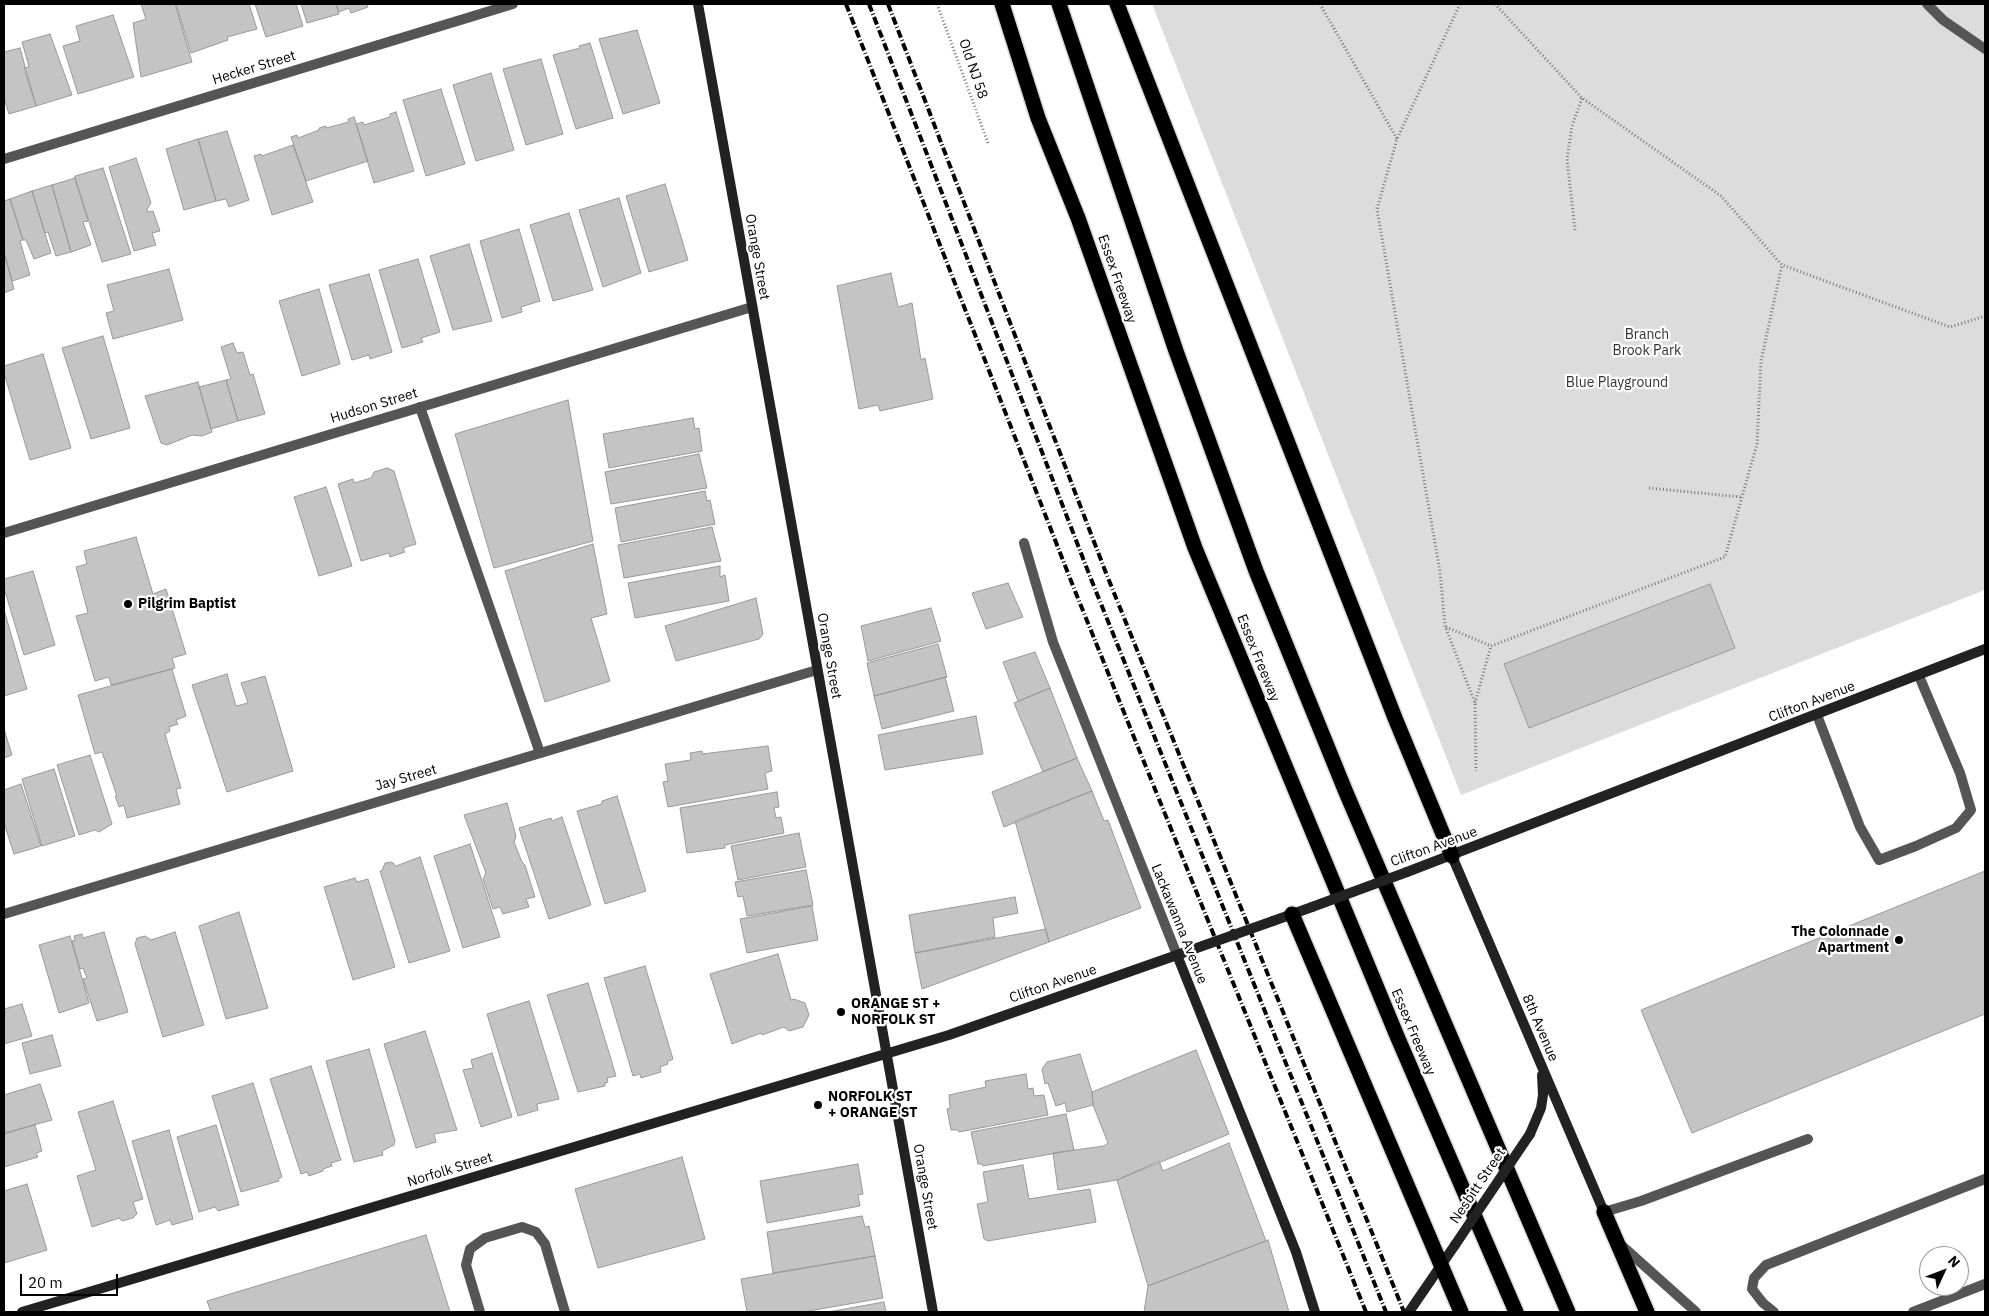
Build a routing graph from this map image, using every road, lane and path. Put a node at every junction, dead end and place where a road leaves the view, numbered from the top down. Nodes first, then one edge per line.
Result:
1 (513, 4) edge
2 (698, 4) edge
3 (937, 4) edge
4 (1002, 4) edge
5 (1059, 4) edge
6 (1117, 4) edge
7 (1320, 4) edge
8 (1460, 4) edge
9 (1495, 4) edge
10 (1927, 4) edge
11 (1985, 49) edge
12 (1582, 98) junction
13 (1397, 139) junction
14 (988, 143) dead end
15 (4, 159) edge
16 (1575, 230) dead end
17 (1782, 265) junction
18 (752, 306) junction
19 (1985, 316) edge
20 (420, 407) junction
21 (1649, 488) dead end
22 (1741, 497) junction
23 (4, 533) edge
24 (1024, 543) dead end
25 (1445, 626) junction
26 (1491, 646) junction
27 (1985, 650) edge
28 (817, 670) junction
29 (1919, 676) junction
30 (1475, 703) junction
31 (1817, 715) junction
32 (540, 753) junction
33 (1476, 771) dead end
34 (1452, 856) junction
35 (4, 914) edge
36 (1292, 914) junction
37 (1177, 955) junction
38 (886, 1054) junction
39 (1541, 1065) junction
40 (1808, 1139) dead end
41 (1985, 1179) edge
42 (1604, 1212) junction
43 (1617, 1241) junction
44 (1441, 1266) junction
45 (1985, 1284) edge
46 (22, 1312) edge
47 (480, 1312) edge
48 (566, 1312) edge
49 (933, 1312) edge
50 (1315, 1312) edge
51 (1409, 1312) edge
52 (1461, 1312) edge
53 (1516, 1312) edge
54 (1568, 1312) edge
55 (1647, 1312) edge
56 (1696, 1312) edge
57 (1774, 1312) edge
58 (1912, 1312) edge

1 - 15 street, Hecker Street
2 - 18 main road, Orange Street
3 - 14 path, Old NJ 58
4 - 53 highway, Essex Freeway
5 - 54 highway
6 - 34 highway
7 - 13 path
8 - 13 path
9 - 12 path
10 - 11 street
12 - 16 path
12 - 17 path
13 - 25 path
17 - 19 path
17 - 22 path
18 - 20 street, Hudson Street
18 - 28 main road, Orange Street
20 - 23 street, Hudson Street
20 - 32 street
21 - 22 path
22 - 26 path
24 - 37 street, Lackawanna Avenue
25 - 26 path
25 - 30 path
26 - 30 path
27 - 29 main road, Clifton Avenue
28 - 32 street, Jay Street
28 - 38 main road, Orange Street
29 - 31 main road, Clifton Avenue
29 - 31 street
30 - 33 path
31 - 34 main road, Clifton Avenue
32 - 35 street, Jay Street
34 - 36 main road, Clifton Avenue, bridge
34 - 39 main road, 8th Avenue
36 - 37 main road, Clifton Avenue, bridge
36 - 44 highway
37 - 38 main road, Clifton Avenue
37 - 50 main road, Lackawanna Avenue
38 - 46 main road, Norfolk Street
38 - 49 main road, Orange Street
39 - 42 main road, 8th Avenue
39 - 44 main road, Nesbitt Street, bridge
40 - 42 street
41 - 57 street
42 - 43 highway
43 - 55 highway
43 - 56 street
44 - 51 main road, Nesbitt Street
44 - 52 highway
45 - 58 street
47 - 48 street

